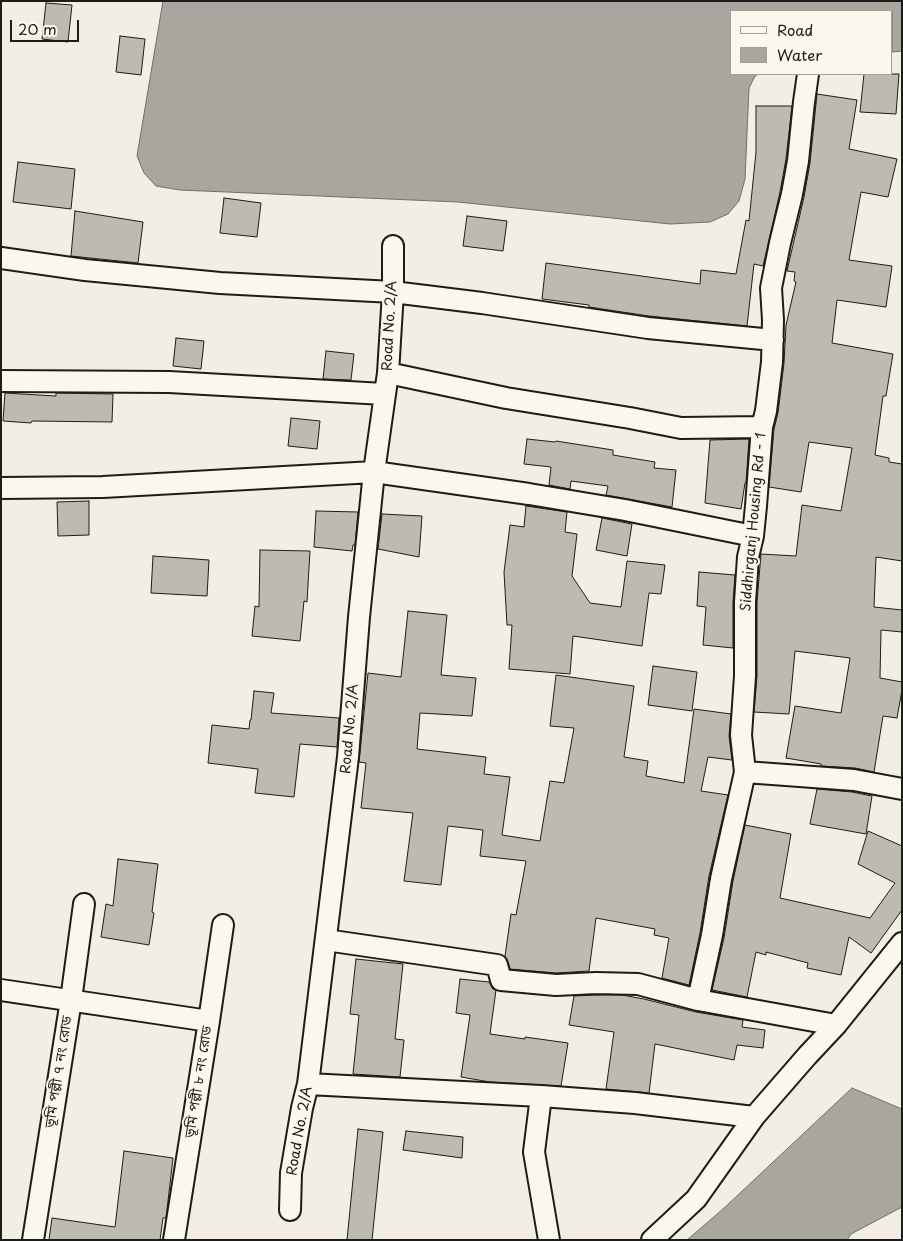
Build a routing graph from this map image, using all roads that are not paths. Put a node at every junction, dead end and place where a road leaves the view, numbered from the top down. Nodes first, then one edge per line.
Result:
1 (808, 75) edge
2 (393, 246) dead end
3 (1, 258) edge
4 (393, 292) junction
5 (773, 340) junction
6 (388, 373) junction
7 (1, 381) edge
8 (384, 394) junction
9 (762, 426) junction
10 (374, 472) junction
11 (1, 488) edge
12 (753, 536) junction
13 (745, 772) junction
14 (902, 789) edge
15 (84, 904) dead end
16 (223, 925) dead end
17 (326, 940) junction
18 (902, 943) edge
19 (1, 990) edge
20 (71, 1000) junction
21 (698, 1000) junction
22 (209, 1021) junction
23 (836, 1025) junction
24 (308, 1084) junction
25 (542, 1096) junction
26 (754, 1117) junction
27 (290, 1210) dead end
28 (33, 1240) edge
29 (174, 1240) edge
30 (549, 1240) edge
31 (652, 1240) edge

1 - 5 street, Siddhirganj Housing Rd - 1
2 - 4 street, Road No. 2/A
3 - 4 street
4 - 5 street
4 - 6 street, Road No. 2/A
5 - 9 street, Siddhirganj Housing Rd - 1
6 - 8 street, Road No. 2/A
6 - 9 street
7 - 8 street
8 - 10 street, Road No. 2/A
9 - 12 street, Siddhirganj Housing Rd - 1
10 - 11 street
10 - 12 street
10 - 17 street, Road No. 2/A
12 - 13 street, Siddhirganj Housing Rd - 1
13 - 14 street
13 - 21 street, Siddhirganj Housing Rd - 1
15 - 20 street, ভূমি পল্লী ৭ নং রোড
16 - 22 street, ভূমি পল্লী ৮ নং রোড
17 - 21 street
17 - 24 street, Road No. 2/A
18 - 23 street
19 - 20 street
20 - 22 street
20 - 28 street, ভূমি পল্লী ৭ নং রোড
21 - 23 street
22 - 29 street, ভূমি পল্লী ৮ নং রোড
23 - 26 street
24 - 25 street
24 - 27 street, Road No. 2/A
25 - 26 street
25 - 30 street
26 - 31 street

